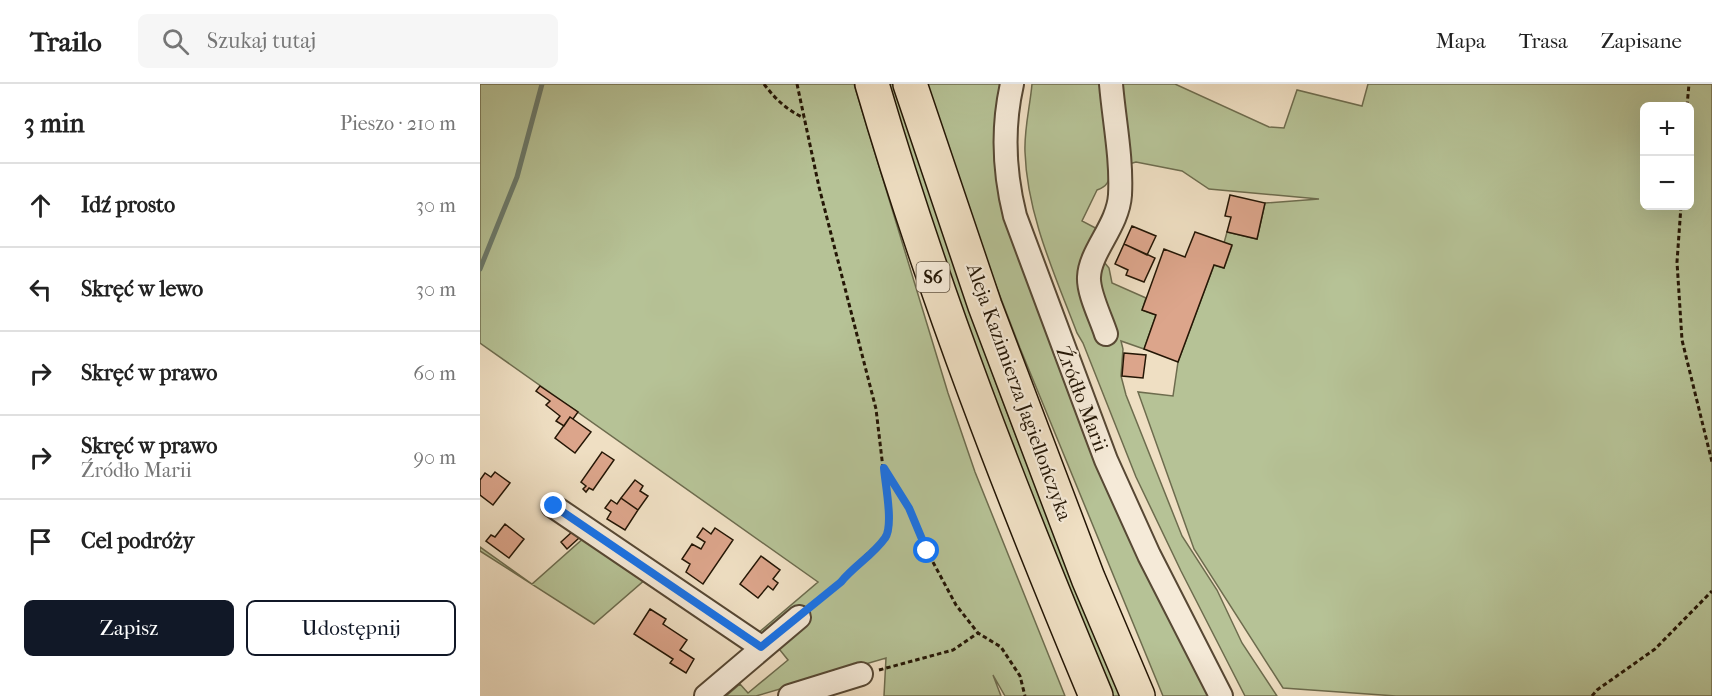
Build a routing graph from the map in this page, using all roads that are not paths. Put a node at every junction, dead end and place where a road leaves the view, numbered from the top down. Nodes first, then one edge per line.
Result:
1 (872, 84) edge
2 (910, 84) edge
3 (1012, 84) edge
4 (1111, 84) edge
5 (1106, 334) dead end
6 (554, 506) dead end
7 (800, 617) road end
8 (761, 647) junction
9 (861, 674) road end
10 (706, 696) edge
11 (790, 696) edge
12 (1096, 696) edge
13 (1138, 696) edge
14 (1221, 696) edge

1 - 12 highway, Aleja Kazimierza Jagiellończyka / S6
2 - 13 highway, Aleja Kazimierza Jagiellończyka / S6
3 - 14 street, Źródło Marii
4 - 5 street
6 - 8 street
7 - 8 street
8 - 10 street
9 - 11 street

